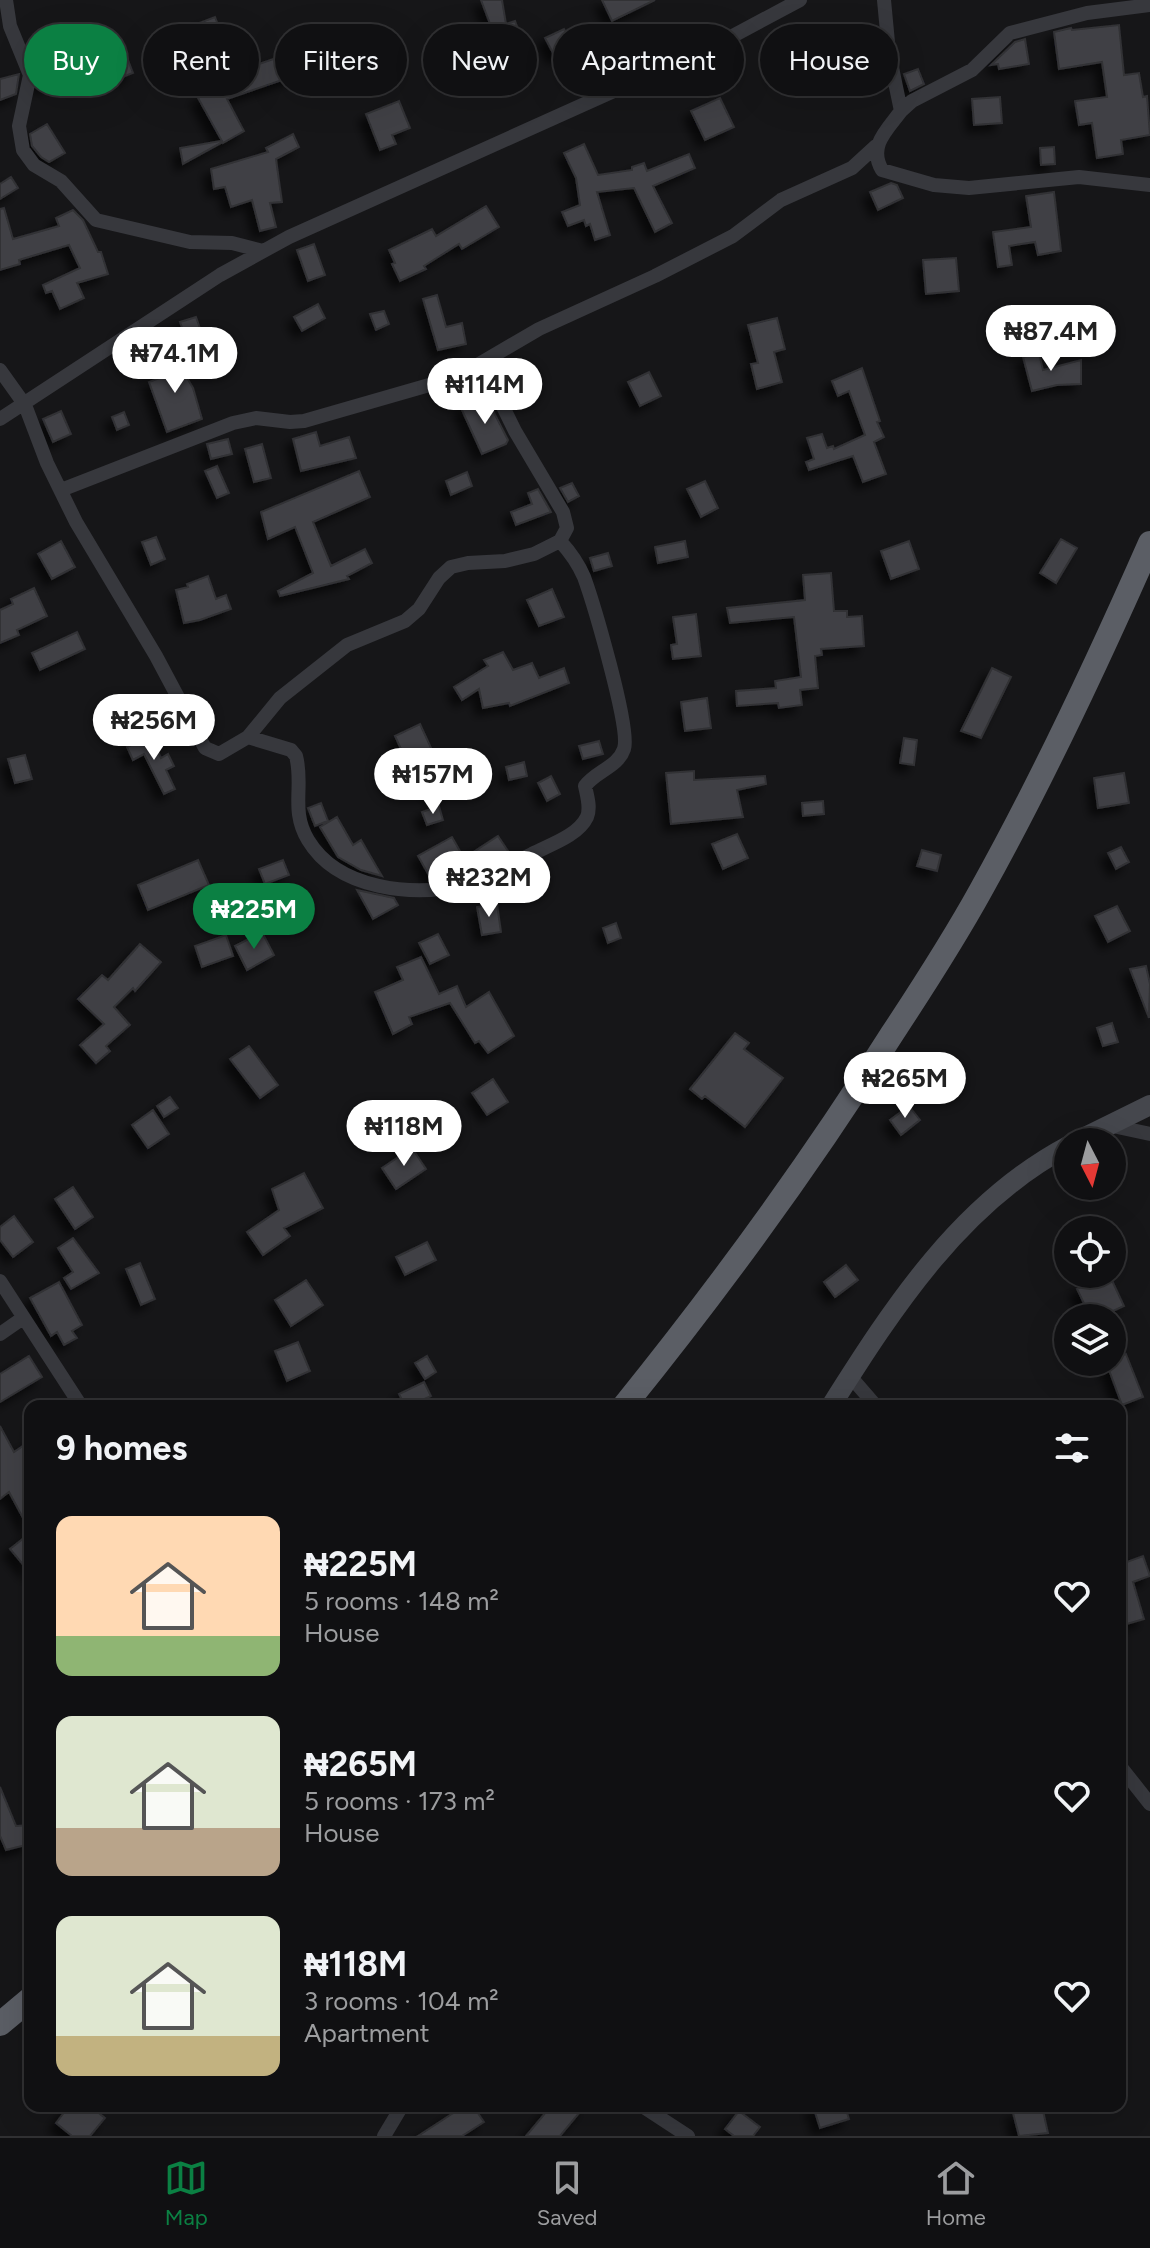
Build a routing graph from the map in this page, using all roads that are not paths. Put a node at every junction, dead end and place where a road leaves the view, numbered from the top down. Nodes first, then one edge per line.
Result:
1 (6, 0) edge
2 (800, 0) edge
3 (884, 0) edge
4 (1150, 5) edge
5 (901, 111) junction
6 (876, 146) junction
7 (1150, 185) edge
8 (263, 251) junction
9 (482, 364) junction
10 (0, 370) edge
11 (25, 405) junction
12 (0, 419) edge
13 (61, 490) junction
14 (560, 541) junction
15 (1150, 543) edge
16 (248, 737) junction
17 (1150, 1105) edge
18 (1108, 1124) junction
19 (1101, 1128) edge
20 (1150, 1134) edge
21 (1054, 1153) edge
22 (0, 1281) edge
23 (23, 1318) junction
24 (0, 1334) edge
25 (850, 1376) junction
26 (77, 1400) edge
27 (629, 1400) edge
28 (835, 1400) edge
29 (871, 1400) edge
30 (1126, 1774) edge
31 (1150, 1804) edge
32 (24, 2004) edge
33 (0, 2024) edge
34 (398, 2112) edge
35 (651, 2112) edge
36 (384, 2136) edge
37 (688, 2136) edge

1 - 8 street
2 - 8 street
3 - 5 street
4 - 5 street
5 - 6 street
6 - 7 street
6 - 9 street
8 - 11 street
9 - 13 street
9 - 14 street
10 - 11 street
11 - 12 street
11 - 13 street
13 - 16 street
14 - 16 street
14 - 16 street
15 - 27 highway
17 - 18 main road
18 - 19 main road
18 - 20 street
21 - 25 main road
22 - 23 street
23 - 24 street
23 - 26 street
25 - 28 main road
25 - 29 street
30 - 31 street
32 - 33 highway
34 - 36 street
35 - 37 street

